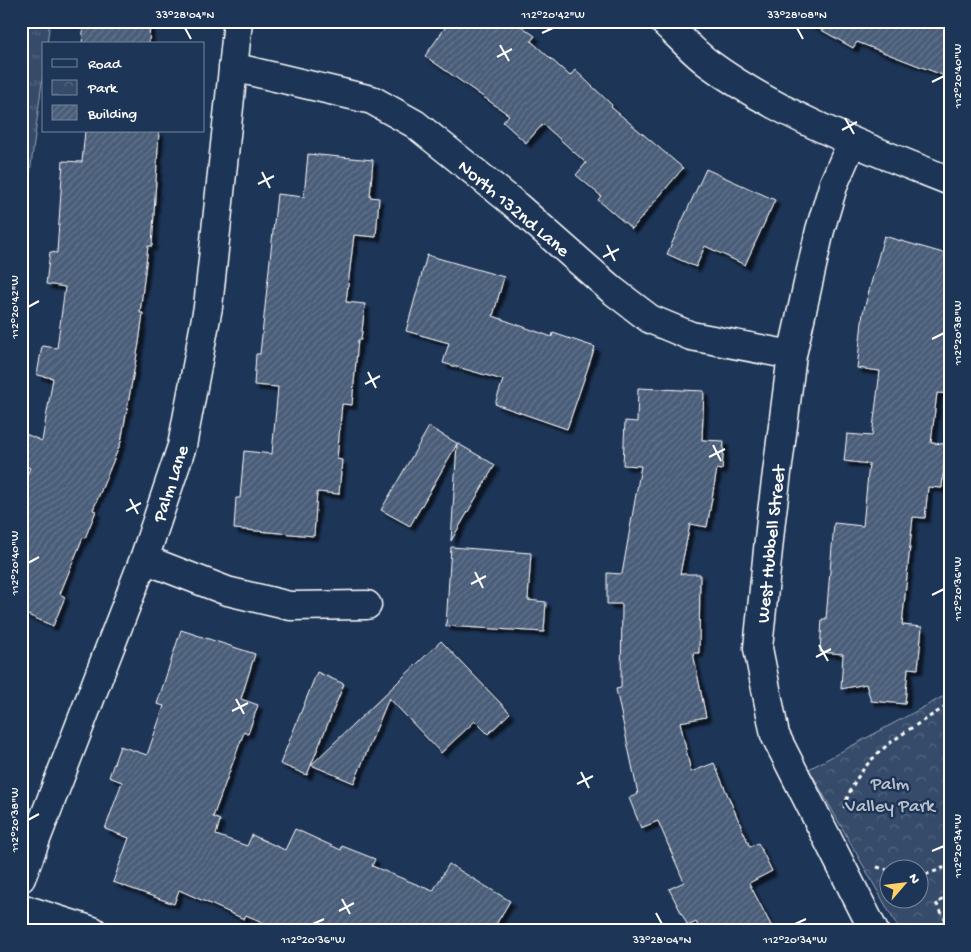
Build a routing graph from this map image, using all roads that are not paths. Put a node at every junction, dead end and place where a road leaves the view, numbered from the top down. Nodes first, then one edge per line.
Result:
1 (238, 21) edge
2 (664, 21) edge
3 (232, 67) junction
4 (852, 142) junction
5 (950, 181) edge
6 (792, 355) junction
7 (144, 559) junction
8 (367, 605) dead end
9 (21, 878) edge
10 (21, 908) edge
11 (93, 931) edge
12 (874, 931) edge

1 - 3 street, Palm Lane
2 - 4 street
3 - 6 street, North 132nd Lane
3 - 7 street, Palm Lane
4 - 5 street
4 - 6 street, West Hubbell Street
6 - 12 street, West Hubbell Street
7 - 8 street
7 - 9 street, Palm Lane
10 - 11 street

